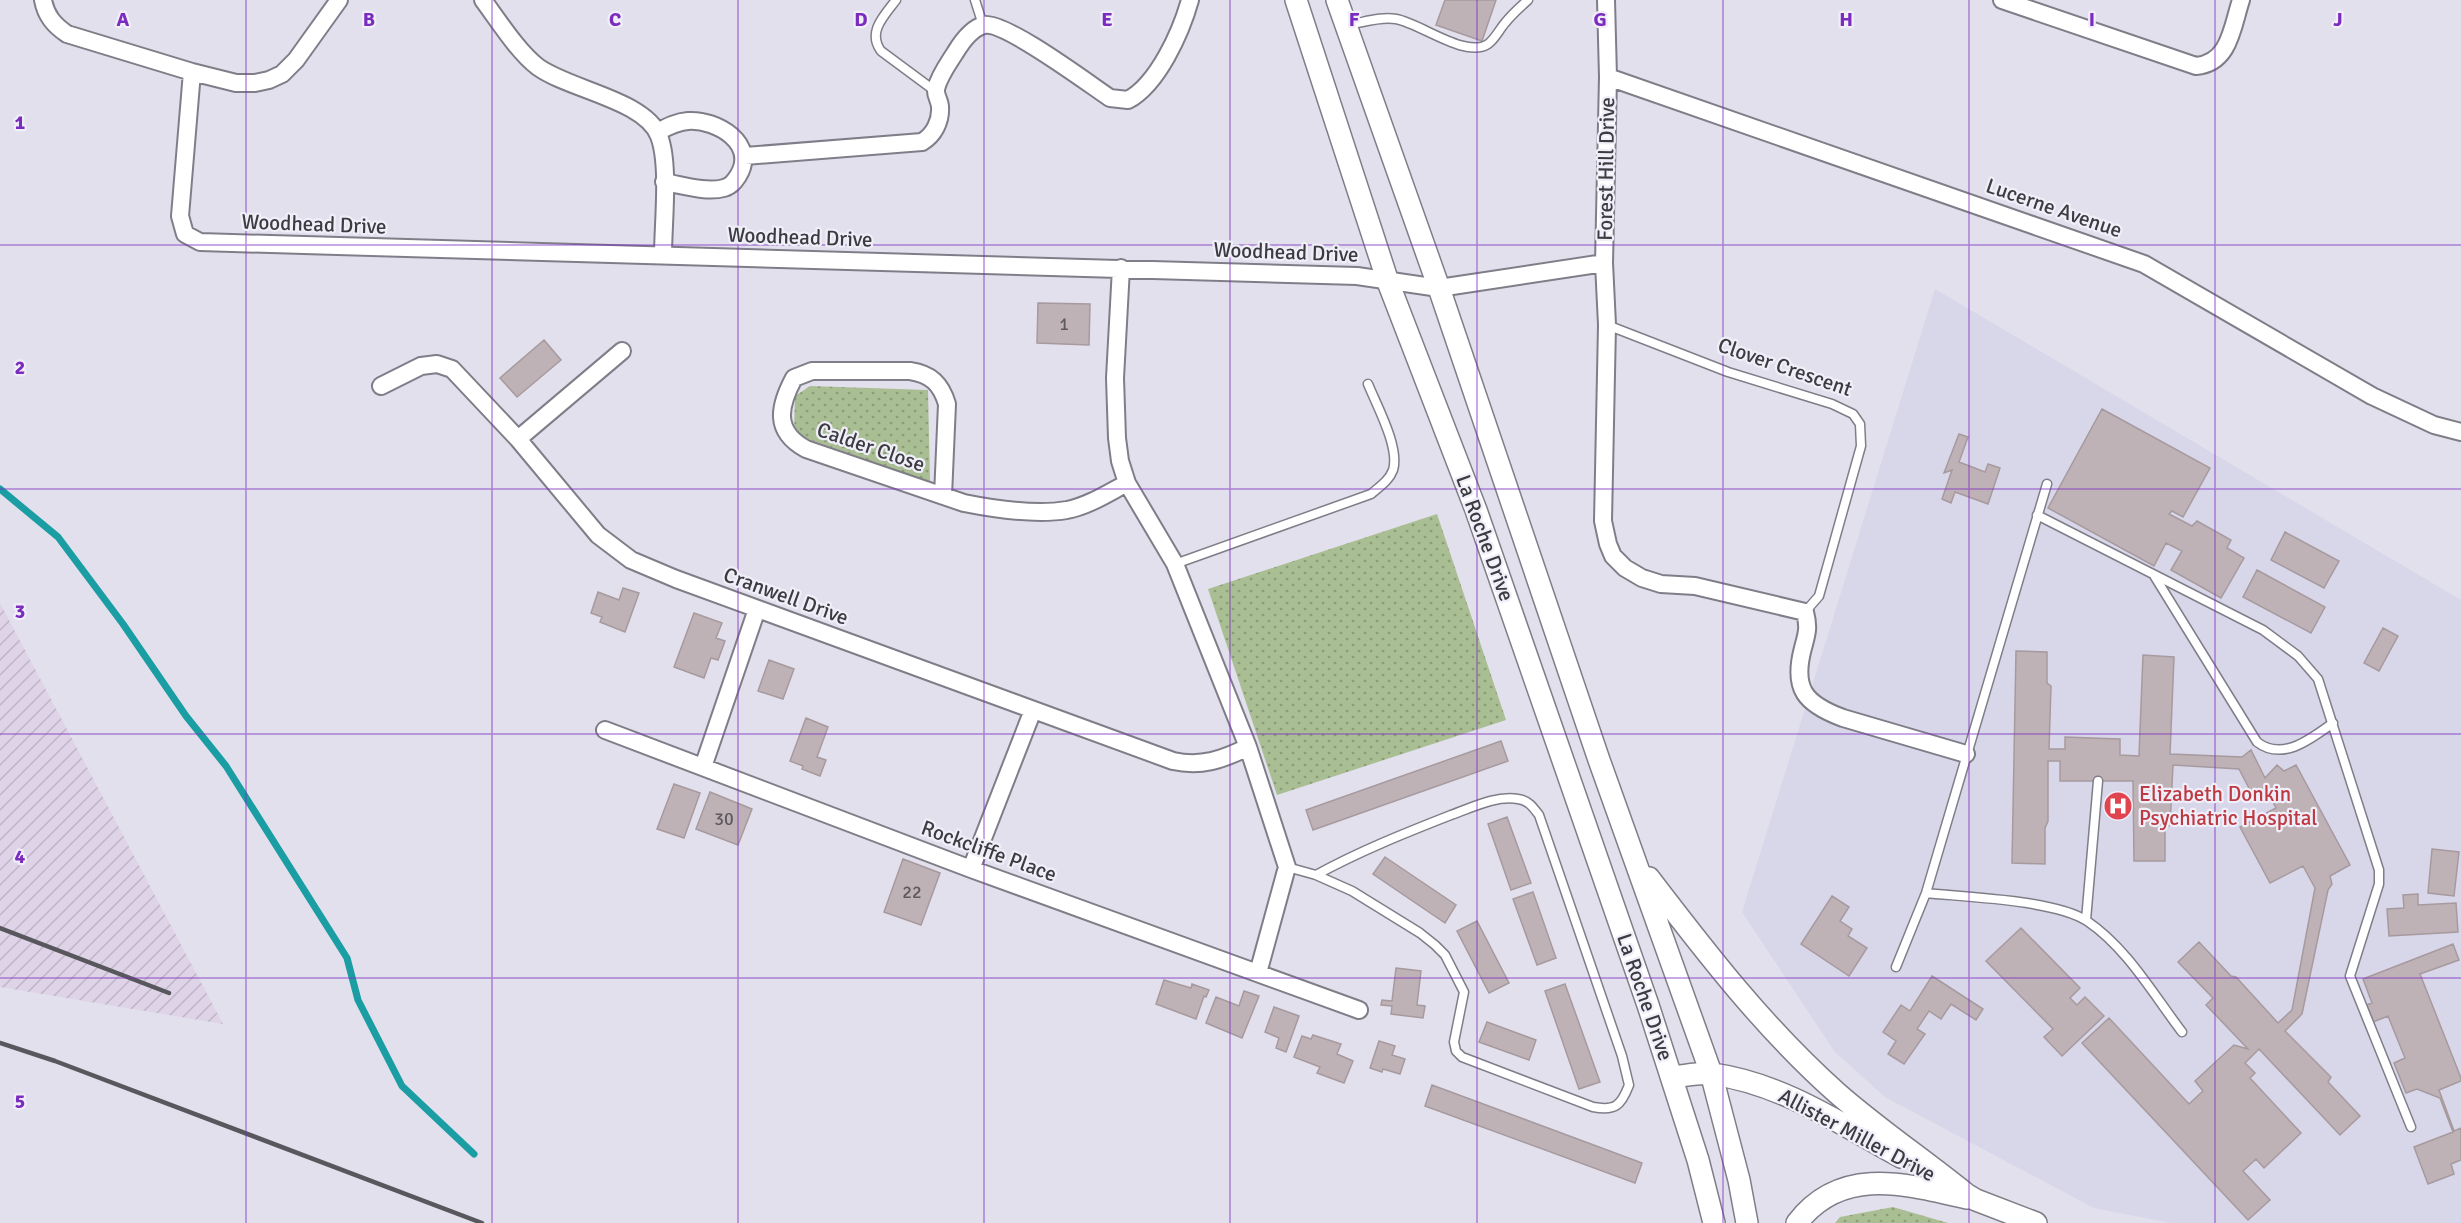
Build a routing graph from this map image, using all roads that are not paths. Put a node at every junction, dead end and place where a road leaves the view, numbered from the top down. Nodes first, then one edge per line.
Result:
1 (43, 0) edge
2 (339, 0) edge
3 (483, 0) edge
4 (896, 0) edge
5 (975, 0) edge
6 (1190, 0) edge
7 (1296, 0) edge
8 (1337, 0) edge
9 (1528, 0) edge
10 (1606, 0) edge
11 (2001, 0) edge
12 (2241, 0) edge
13 (983, 25) junction
14 (1346, 25) junction
15 (192, 72) junction
16 (1608, 77) junction
17 (936, 91) junction
18 (657, 132) junction
19 (745, 156) junction
20 (664, 182) junction
21 (663, 255) junction
22 (1604, 263) junction
23 (1121, 268) junction
24 (1388, 282) junction
25 (1440, 288) junction
26 (1606, 325) junction
27 (622, 351) dead end
28 (1368, 384) dead end
29 (381, 386) dead end
30 (2461, 432) edge
31 (518, 439) junction
32 (1127, 483) junction
33 (2047, 484) dead end
34 (942, 496) junction
35 (2037, 515) junction
36 (1175, 564) junction
37 (2155, 576) junction
38 (757, 609) junction
39 (1805, 612) junction
40 (1033, 710) junction
41 (2333, 723) junction
42 (605, 730) dead end
43 (1248, 747) junction
44 (1966, 754) junction
45 (703, 767) junction
46 (2098, 781) dead end
47 (1637, 863) junction
48 (1287, 867) junction
49 (971, 868) junction
50 (1316, 875) junction
51 (1926, 893) junction
52 (2086, 920) junction
53 (1896, 967) dead end
54 (1258, 973) junction
55 (1359, 1010) dead end
56 (2182, 1032) dead end
57 (1711, 1073) junction
58 (1672, 1077) junction
59 (2411, 1127) dead end
60 (1971, 1197) junction
61 (1714, 1223) edge
62 (1747, 1223) edge
63 (1797, 1223) edge
64 (2036, 1223) edge

1 - 15 street
2 - 15 street
3 - 18 street
4 - 17 lane
5 - 13 lane
6 - 13 street
7 - 24 street, La Roche Drive
8 - 14 street, La Roche Drive
9 - 14 lane
10 - 16 street, Forest Hill Drive
11 - 12 street
13 - 17 street
14 - 25 street, La Roche Drive
15 - 21 street, Woodhead Drive
16 - 22 street, Forest Hill Drive
16 - 30 street, Lucerne Avenue
17 - 19 street
18 - 19 street
18 - 20 street
19 - 20 street
20 - 21 street
21 - 23 street, Woodhead Drive
22 - 25 street, Forest Hill Drive
22 - 26 street
23 - 24 street, Woodhead Drive
23 - 32 street
24 - 25 street, Forest Hill Drive
24 - 58 street, La Roche Drive
25 - 47 street, La Roche Drive
26 - 39 street
26 - 39 lane, Clover Crescent
27 - 31 street
28 - 36 lane
29 - 31 street, Cranwell Drive
31 - 38 street, Cranwell Drive
32 - 34 street, Calder Close
32 - 36 street
33 - 35 lane
34 - 34 street, Calder Close
35 - 37 lane
35 - 44 lane
36 - 43 street
37 - 41 lane
37 - 41 lane
38 - 40 street, Cranwell Drive
38 - 45 street
39 - 44 street
40 - 43 street, Cranwell Drive
40 - 49 street
41 - 59 lane
42 - 45 street, Rockcliffe Place
43 - 48 street
44 - 51 lane
45 - 49 street, Rockcliffe Place
46 - 52 lane
47 - 57 street, La Roche Drive
47 - 60 street
48 - 50 lane
48 - 54 street
49 - 54 street, Rockcliffe Place
50 - 50 lane
51 - 52 lane
51 - 53 lane
52 - 56 lane
54 - 55 street, Rockcliffe Place
57 - 58 street, Allister Miller Drive
57 - 60 street, Allister Miller Drive
57 - 62 street
58 - 61 street
60 - 63 street
60 - 64 street, Allister Miller Drive

